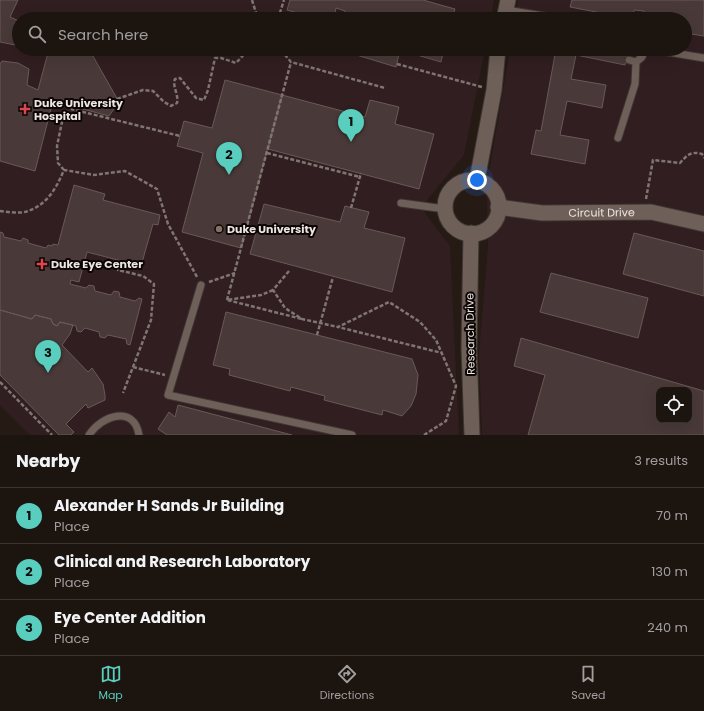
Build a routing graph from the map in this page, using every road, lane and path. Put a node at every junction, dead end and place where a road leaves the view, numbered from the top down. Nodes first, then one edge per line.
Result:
1 (252, 0) edge
2 (284, 0) edge
3 (506, 10) edge
4 (256, 12) edge
5 (280, 12) edge
6 (519, 12) edge
7 (242, 56) edge
8 (286, 56) edge
9 (497, 56) edge
10 (642, 56) edge
11 (692, 56) edge
12 (704, 58) edge
13 (291, 62) junction
14 (397, 64) dead end
15 (385, 88) dead end
16 (494, 90) junction
17 (117, 98) dead end
18 (180, 136) dead end
19 (618, 138) dead end
20 (267, 153) junction
21 (703, 153) edge
22 (704, 158) edge
23 (64, 170) junction
24 (361, 173) dead end
25 (360, 177) junction
26 (477, 180) junction
27 (401, 203) dead end
28 (498, 207) junction
29 (351, 208) dead end
30 (445, 209) junction
31 (0, 211) edge
32 (651, 212) junction
33 (704, 224) edge
34 (471, 233) junction
35 (122, 261) dead end
36 (289, 270) dead end
37 (234, 272) junction
38 (333, 277) dead end
39 (201, 285) junction
40 (273, 290) junction
41 (227, 300) junction
42 (302, 319) junction
43 (320, 323) junction
44 (338, 327) junction
45 (317, 335) dead end
46 (442, 353) junction
47 (133, 367) junction
48 (173, 377) junction
49 (0, 382) edge
50 (123, 393) dead end
51 (52, 435) edge
52 (89, 435) edge
53 (139, 435) edge
54 (352, 435) edge
55 (424, 435) edge
56 (472, 435) edge

1 - 4 path
2 - 5 path
3 - 6 lane
7 - 17 path
8 - 13 path
9 - 16 street
10 - 19 lane
11 - 12 lane
13 - 15 path
13 - 20 path
14 - 16 path
16 - 26 street
18 - 23 path
20 - 25 path
20 - 37 path
21 - 22 path
21 - 32 path
23 - 31 path
23 - 39 path
24 - 25 path
25 - 29 path
26 - 28 street
26 - 30 street
27 - 30 lane
28 - 32 street, Circuit Drive
28 - 34 street
30 - 34 street
32 - 33 street, Circuit Drive
34 - 56 street, Research Drive
35 - 47 path
36 - 40 path
37 - 39 path
37 - 41 path
38 - 43 path
39 - 48 lane
40 - 41 path
40 - 42 path
41 - 42 path
42 - 43 path
43 - 44 path
43 - 45 path
44 - 46 path
44 - 46 path
46 - 55 path
47 - 48 path
47 - 50 path
48 - 54 lane
49 - 51 path
52 - 53 lane

